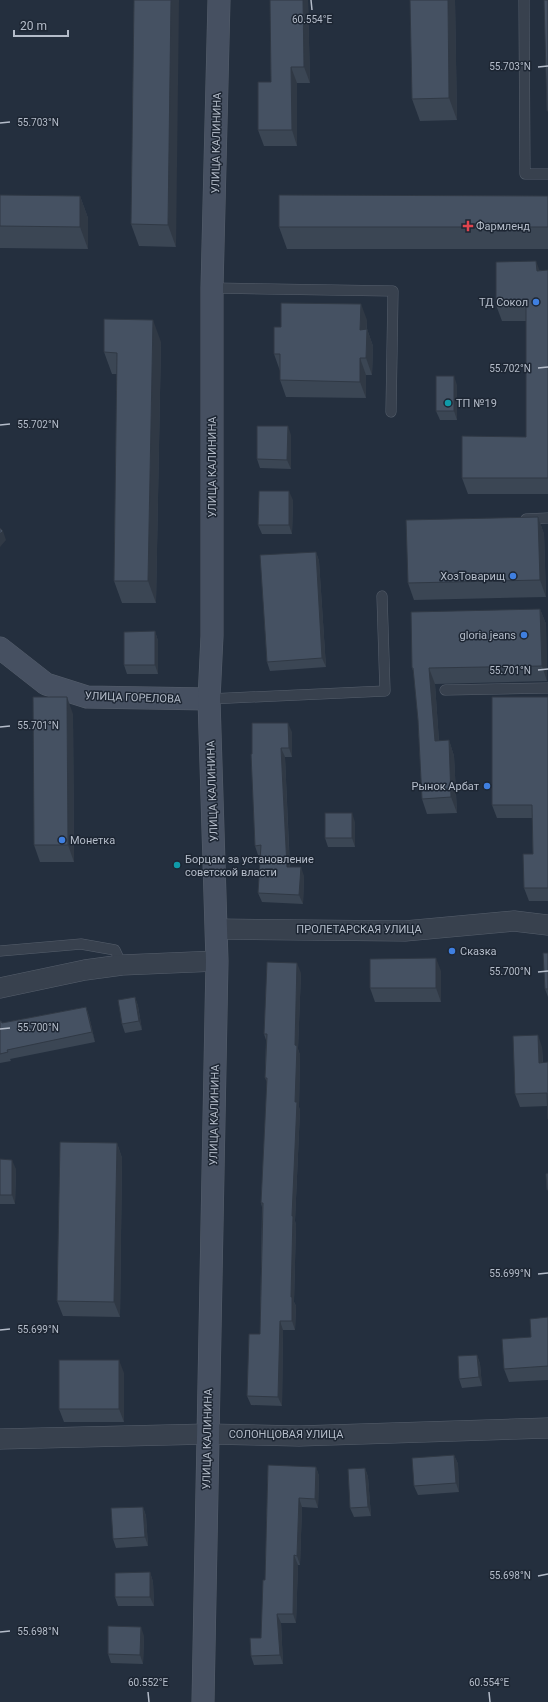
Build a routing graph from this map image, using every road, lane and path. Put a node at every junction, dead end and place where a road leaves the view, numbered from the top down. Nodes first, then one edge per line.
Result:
1 (219, 0) edge
2 (524, 0) edge
3 (548, 174) edge
4 (212, 288) junction
5 (391, 412) dead end
6 (548, 518) edge
7 (516, 519) edge
8 (382, 596) dead end
9 (0, 648) edge
10 (548, 688) edge
11 (445, 690) dead end
12 (209, 698) junction
13 (548, 925) edge
14 (216, 929) junction
15 (0, 951) edge
16 (216, 960) junction
17 (122, 965) junction
18 (0, 988) edge
19 (548, 1428) edge
20 (208, 1434) junction
21 (0, 1439) edge
22 (203, 1702) edge

1 - 4 street, УЛИЦА КАЛИНИНА
2 - 3 lane
4 - 5 lane
4 - 12 street, УЛИЦА КАЛИНИНА
6 - 7 lane
8 - 12 lane
9 - 12 street, УЛИЦА ГОРЕЛОВА
10 - 11 lane
12 - 14 street, УЛИЦА КАЛИНИНА
13 - 14 street, ПРОЛЕТАРСКАЯ УЛИЦА
14 - 16 street, УЛИЦА КАЛИНИНА
15 - 17 lane
16 - 17 street
16 - 20 street, УЛИЦА КАЛИНИНА
17 - 18 street
19 - 20 street, СОЛОНЦОВАЯ УЛИЦА
20 - 21 street, СОЛОНЦОВАЯ УЛИЦА
20 - 22 street, УЛИЦА КАЛИНИНА

